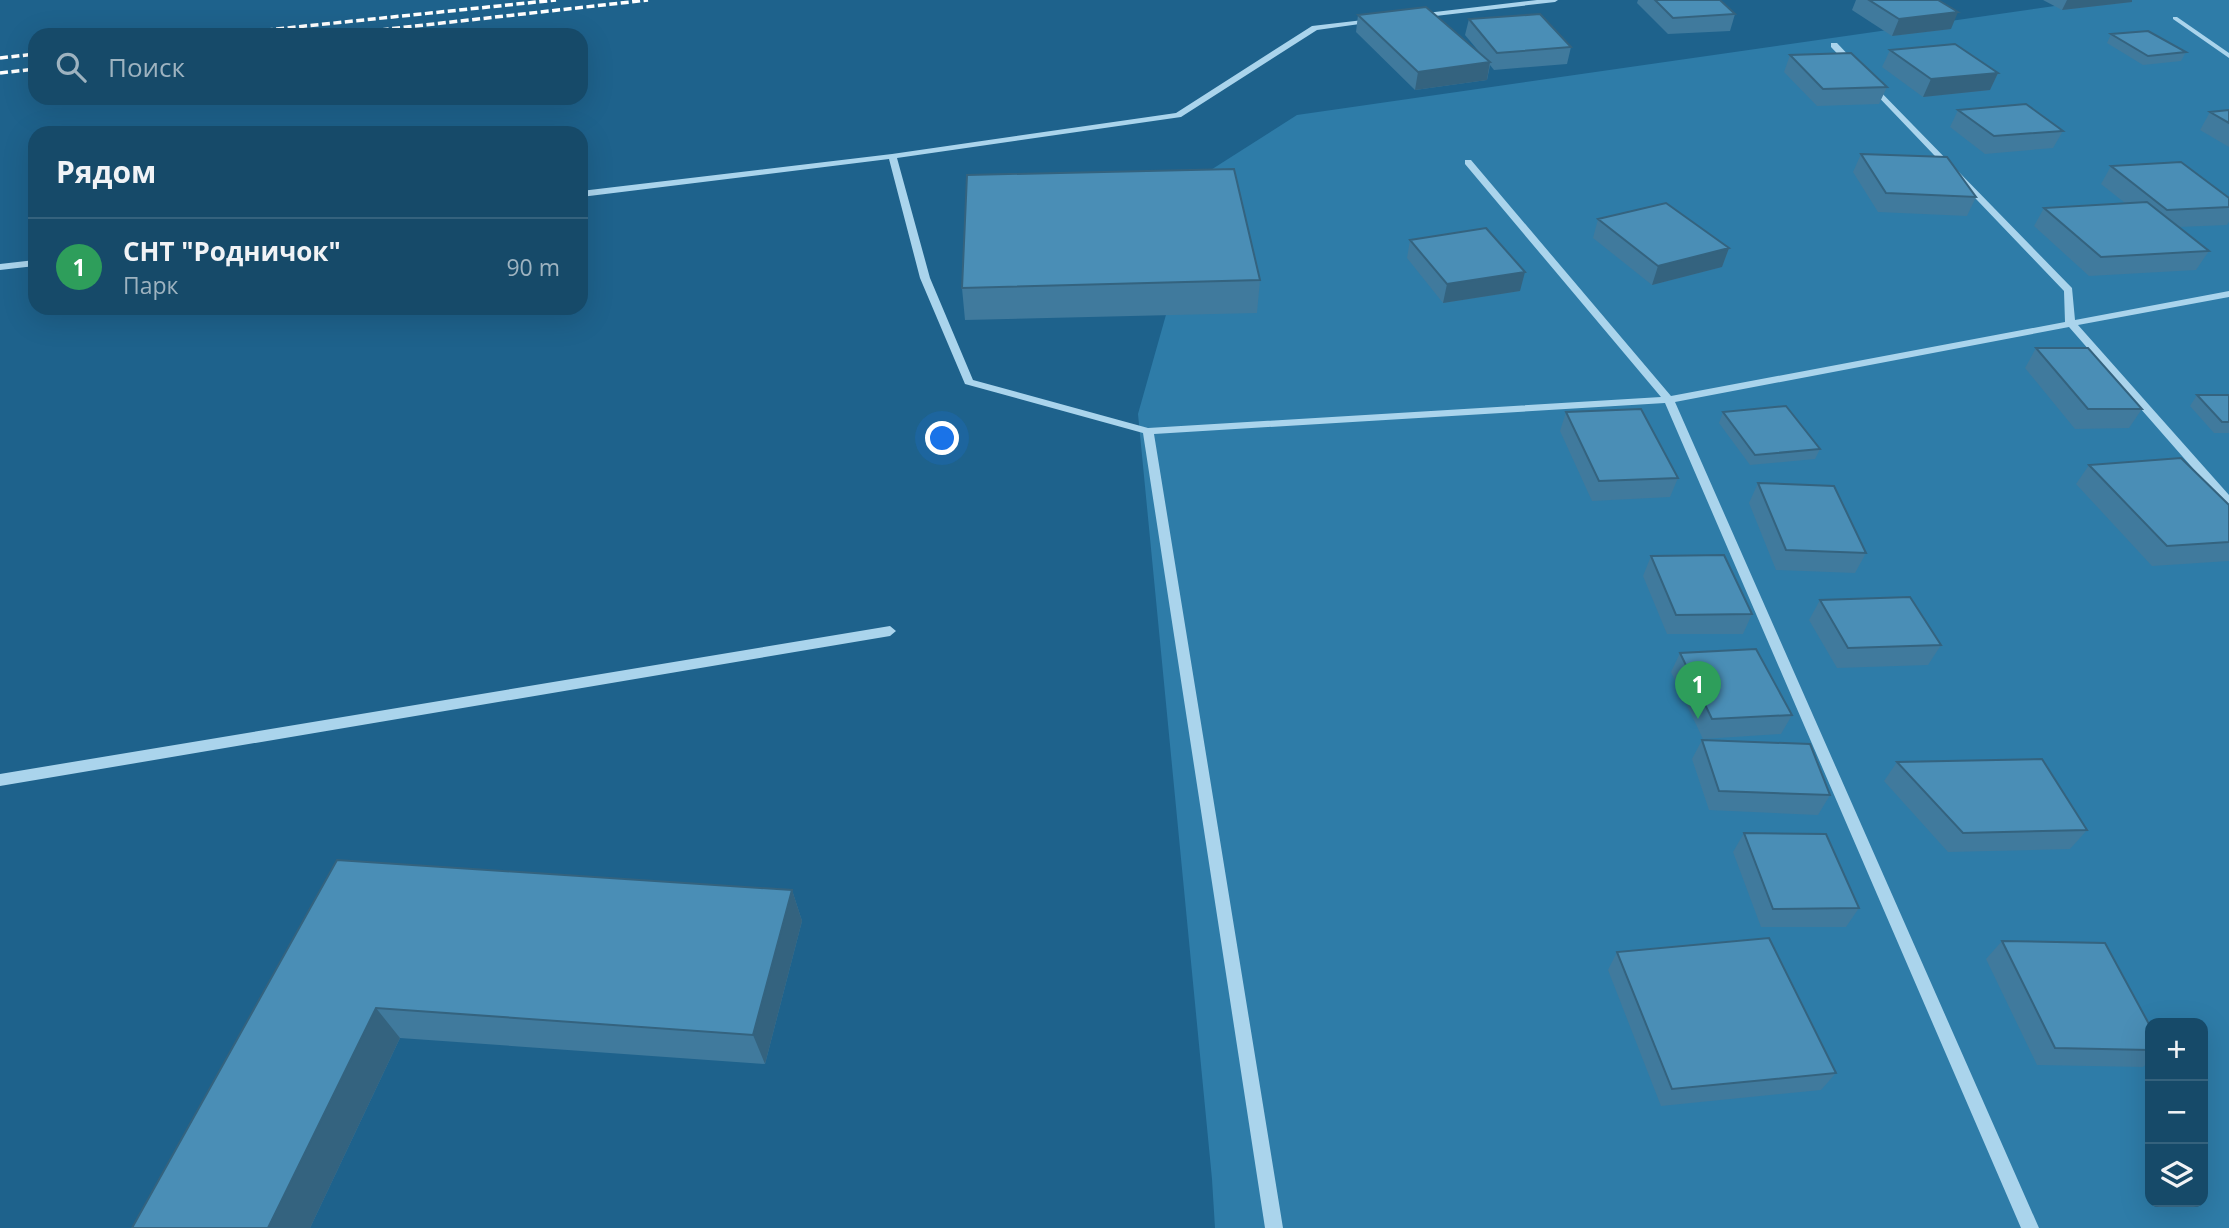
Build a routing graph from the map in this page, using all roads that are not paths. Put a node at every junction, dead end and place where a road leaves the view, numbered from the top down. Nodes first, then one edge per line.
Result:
1 (1555, 0) edge
2 (1409, 17) edge
3 (2175, 18) dead end
4 (1382, 20) edge
5 (1834, 45) dead end
6 (2229, 56) edge
7 (892, 156) junction
8 (1468, 162) dead end
9 (588, 193) edge
10 (28, 264) edge
11 (0, 267) edge
12 (2229, 294) edge
13 (2070, 322) junction
14 (1670, 400) junction
15 (1148, 431) junction
16 (2229, 502) edge
17 (890, 631) dead end
18 (0, 780) edge
19 (1274, 1228) edge
20 (2030, 1228) edge

1 - 2 street
3 - 6 street
4 - 7 street
5 - 13 street
7 - 9 street
7 - 15 street
8 - 14 street
10 - 11 street
12 - 13 street
13 - 14 street
13 - 16 street
14 - 15 street
14 - 20 street
15 - 19 street
17 - 18 street

